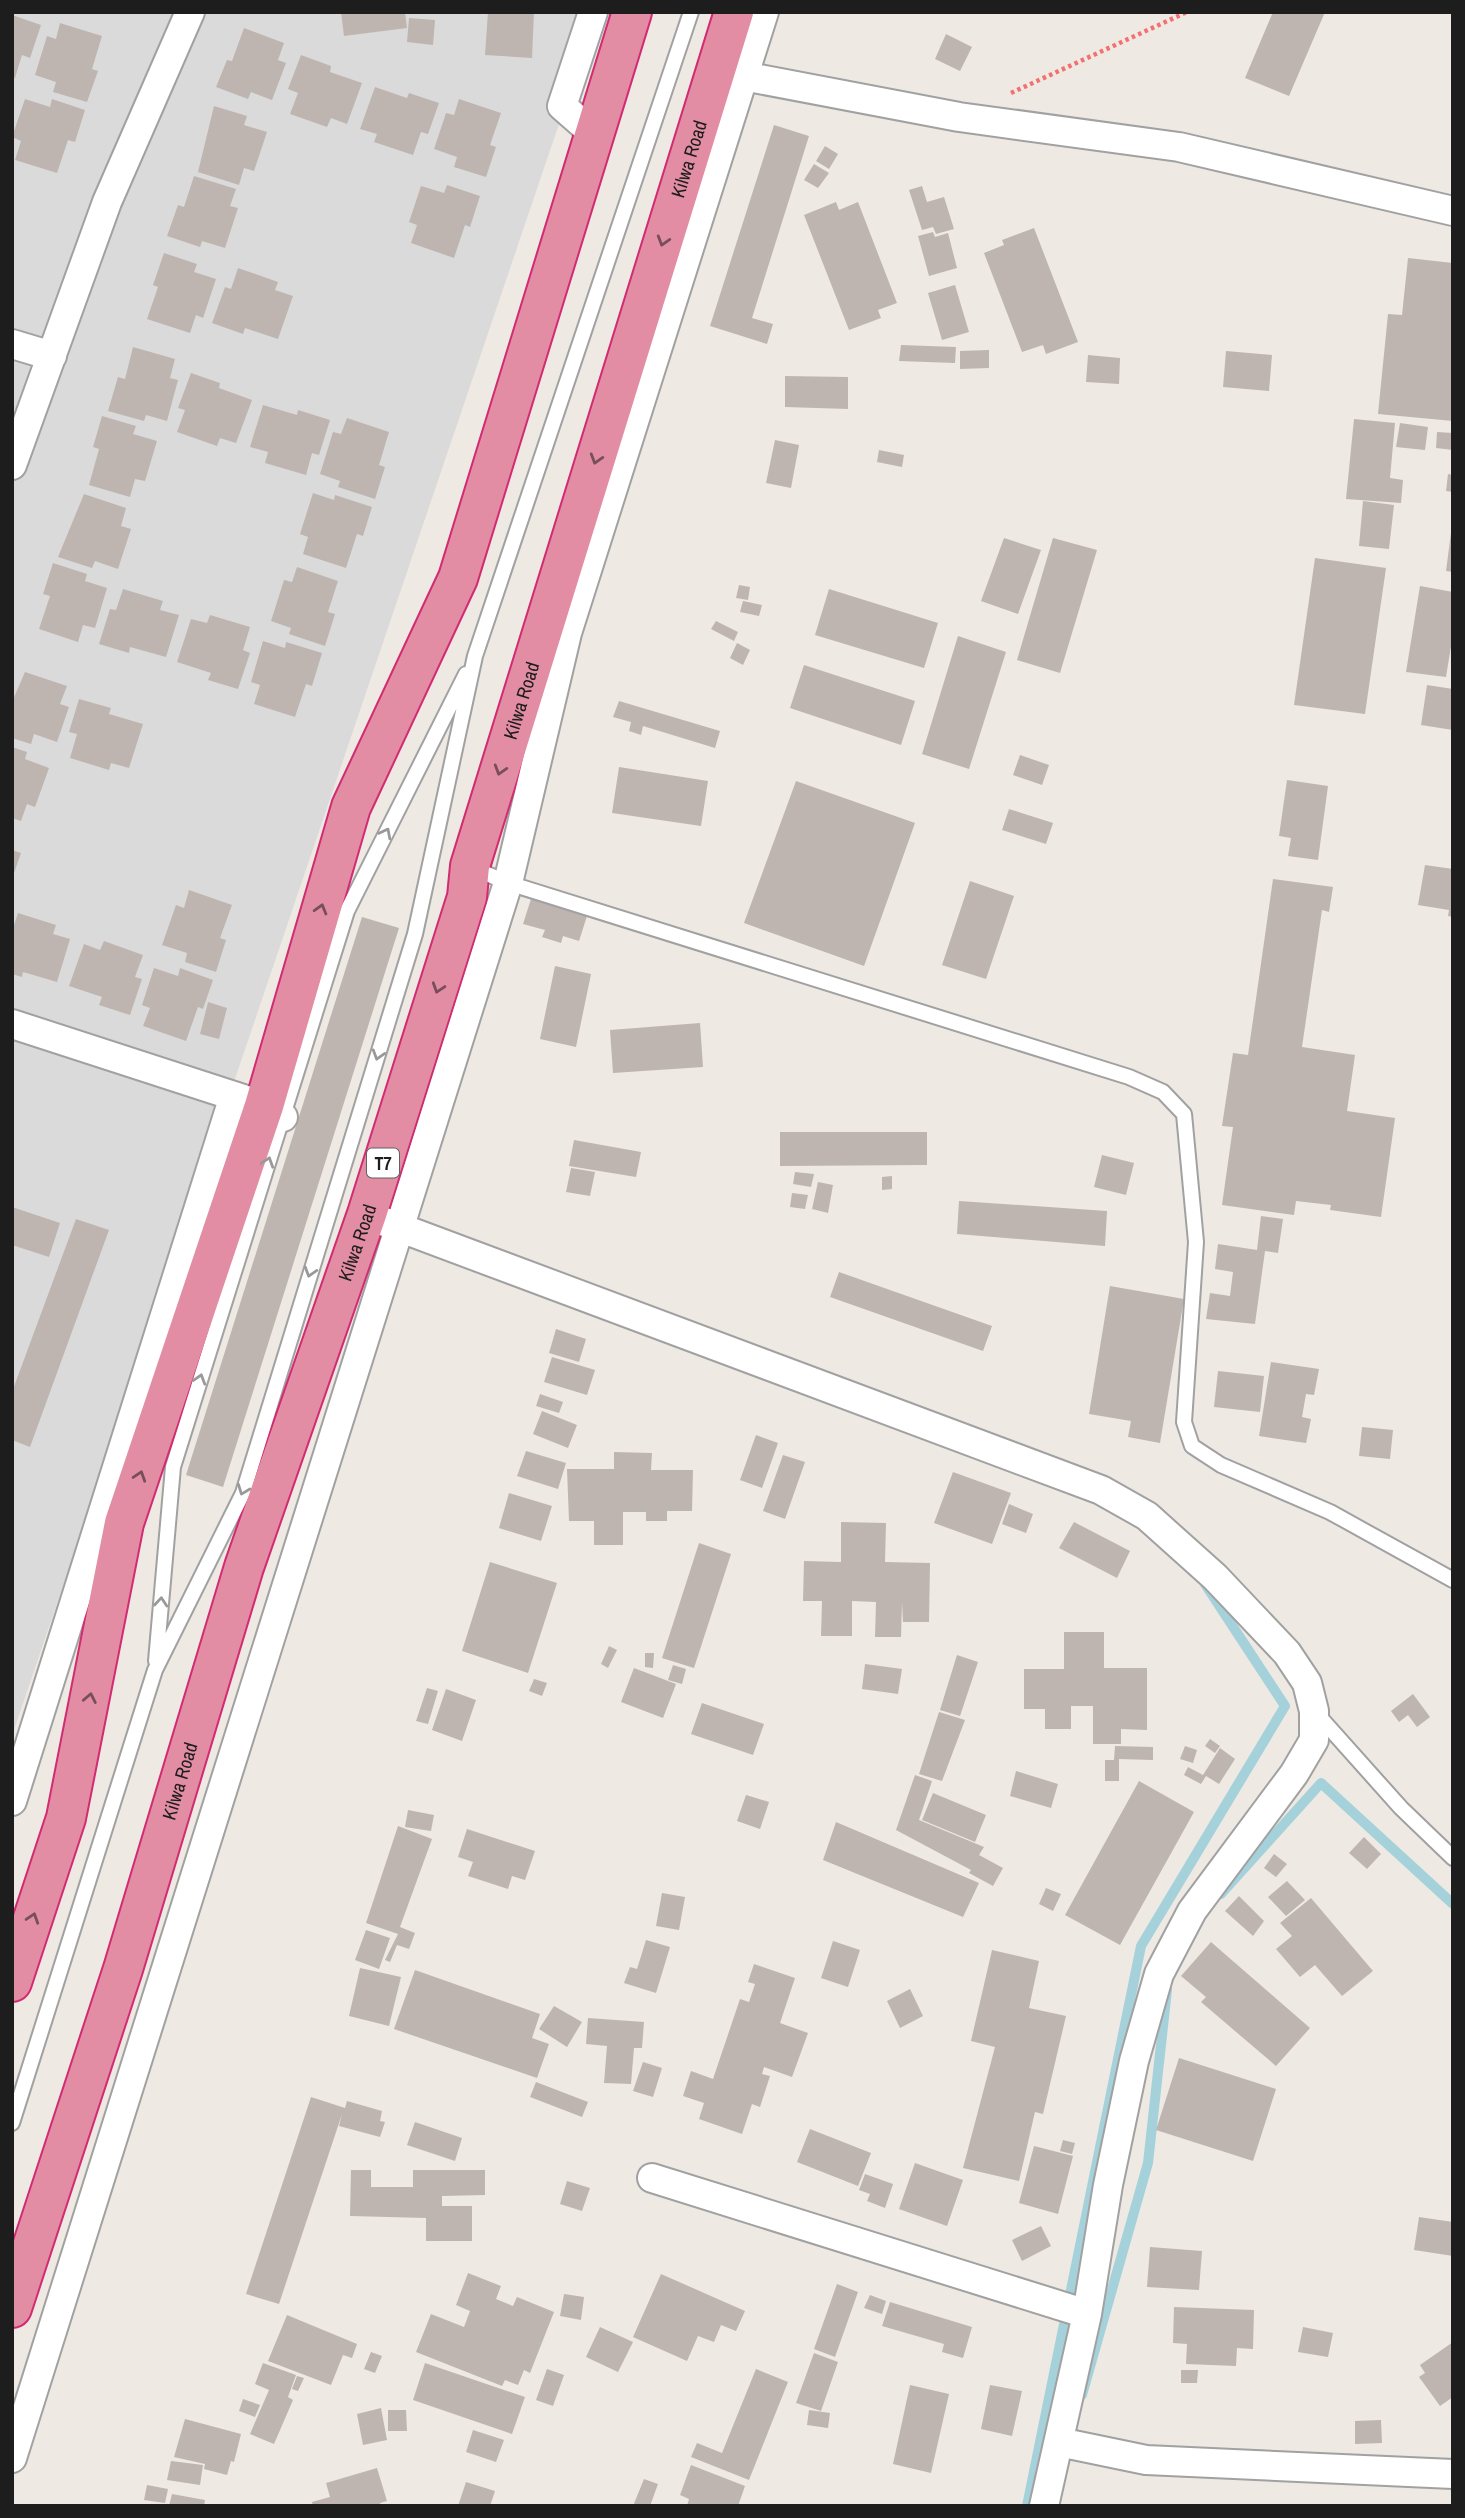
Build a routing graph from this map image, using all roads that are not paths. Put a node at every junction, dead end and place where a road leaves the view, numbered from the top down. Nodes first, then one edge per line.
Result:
1 (593, 12) edge
2 (632, 12) edge
3 (691, 12) edge
4 (734, 12) edge
5 (764, 12) edge
6 (186, 13) edge
7 (730, 71) junction
8 (594, 134) junction
9 (1453, 211) edge
10 (12, 344) edge
11 (52, 356) junction
12 (12, 464) edge
13 (475, 656) junction
14 (470, 866) junction
15 (508, 883) junction
16 (12, 1024) edge
17 (260, 1107) junction
18 (382, 1221) junction
19 (1453, 1580) edge
20 (155, 1670) junction
21 (1314, 1712) junction
22 (12, 1801) edge
23 (1453, 1858) edge
24 (12, 1982) edge
25 (12, 2123) edge
26 (652, 2178) dead end
27 (12, 2308) edge
28 (1087, 2314) junction
29 (1059, 2442) junction
30 (12, 2458) edge
31 (1453, 2474) edge
32 (1044, 2506) edge

1 - 8 street
2 - 8 highway
3 - 13 lane
4 - 7 highway, Kilwa Road / T7
5 - 7 street
6 - 11 street
7 - 9 street
7 -> 14 highway, Kilwa Road / T7
7 - 15 street
17 -> 8 highway
10 - 11 street
11 - 12 street
17 -> 13 lane
13 -> 20 lane
14 - 15 lane
14 -> 18 highway, Kilwa Road / T7
15 - 18 street
15 - 19 lane
16 - 17 street
20 -> 17 lane
17 - 22 street
24 -> 17 highway
18 - 21 street
18 - 27 highway, Kilwa Road / T7
18 - 30 street
20 - 25 lane
21 - 23 lane
21 - 28 street
26 - 28 street
28 - 29 street
29 - 31 street
29 - 32 street

